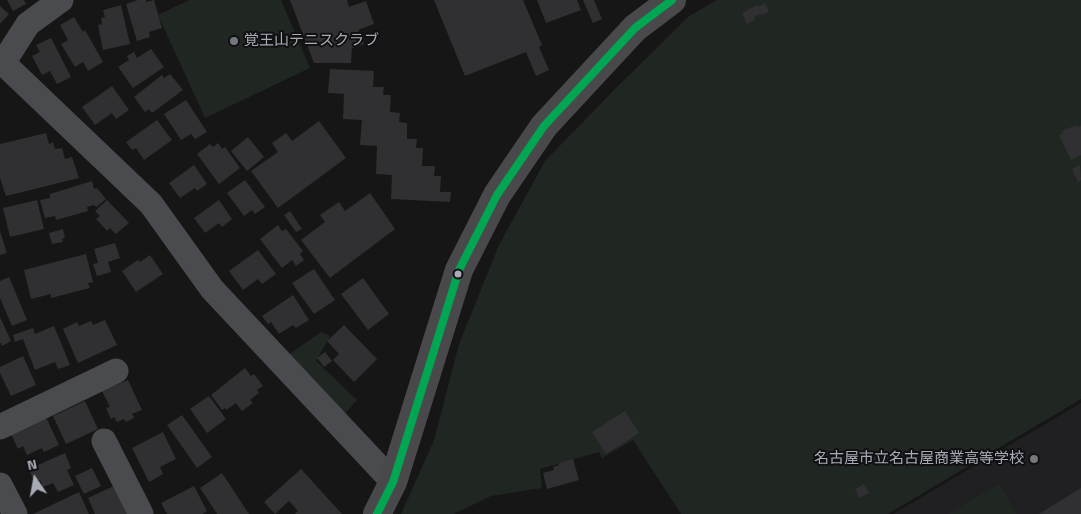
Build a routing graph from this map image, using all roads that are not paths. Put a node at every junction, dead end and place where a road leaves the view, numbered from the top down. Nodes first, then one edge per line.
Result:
1 (61, 0) edge
2 (672, 0) edge
3 (1, 62) edge
4 (116, 371) dead end
5 (0, 427) edge
6 (104, 441) dead end
7 (393, 482) junction
8 (0, 485) edge
9 (15, 514) edge
10 (141, 514) edge
11 (378, 514) edge

1 - 3 street
2 - 7 street
3 - 7 street
4 - 5 street
6 - 10 street
7 - 11 street
8 - 9 street

